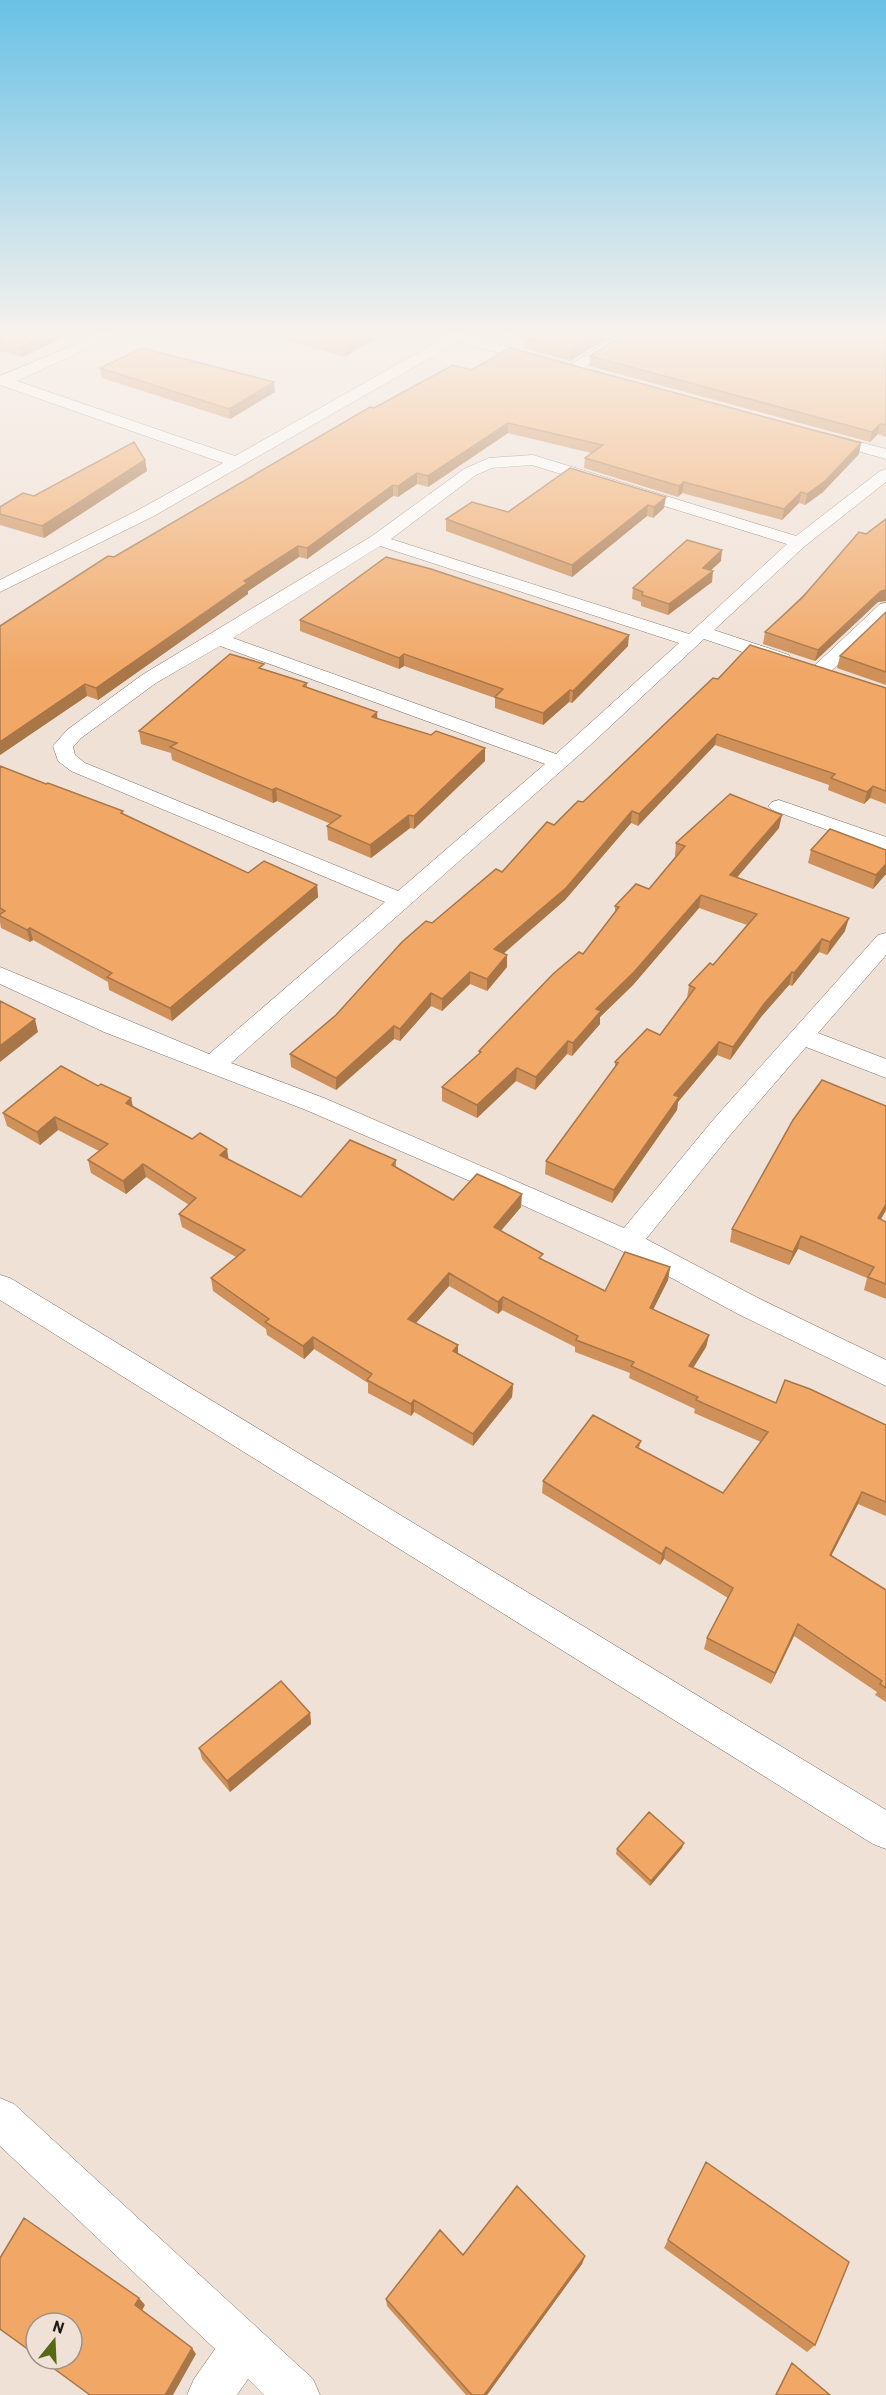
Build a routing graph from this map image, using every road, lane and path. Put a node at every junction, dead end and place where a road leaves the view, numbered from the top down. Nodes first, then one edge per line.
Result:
1 (187, 445) edge
2 (263, 445) edge
3 (852, 445) edge
4 (886, 454) edge
5 (234, 461) junction
6 (886, 474) edge
7 (378, 540) junction
8 (799, 542) junction
9 (9, 566) dead end
10 (26, 573) junction
11 (0, 587) edge
12 (886, 608) edge
13 (697, 637) junction
14 (218, 639) junction
15 (820, 671) junction
16 (842, 679) edge
17 (558, 762) junction
18 (779, 806) dead end
19 (886, 844) edge
20 (401, 900) junction
21 (886, 940) edge
22 (0, 975) edge
23 (803, 1036) junction
24 (212, 1065) junction
25 (886, 1069) edge
26 (628, 1242) junction
27 (0, 1286) edge
28 (886, 1374) edge
29 (886, 1831) edge
30 (0, 2118) edge
31 (244, 2346) junction
32 (210, 2395) edge
33 (297, 2395) edge

1 - 5 street
2 - 5 street
3 - 4 street
5 - 10 street
6 - 8 street
7 - 8 street
7 - 13 street
7 - 14 street
8 - 13 street
9 - 10 street
10 - 11 street
12 - 15 street
13 - 15 street
13 - 17 street
14 - 17 street
14 - 20 street
15 - 16 street
17 - 20 street
18 - 19 street
20 - 24 street
21 - 23 street
22 - 24 street
23 - 25 street
23 - 26 street
24 - 26 street
26 - 28 street
27 - 29 street
30 - 31 street
31 - 32 street
31 - 33 street

